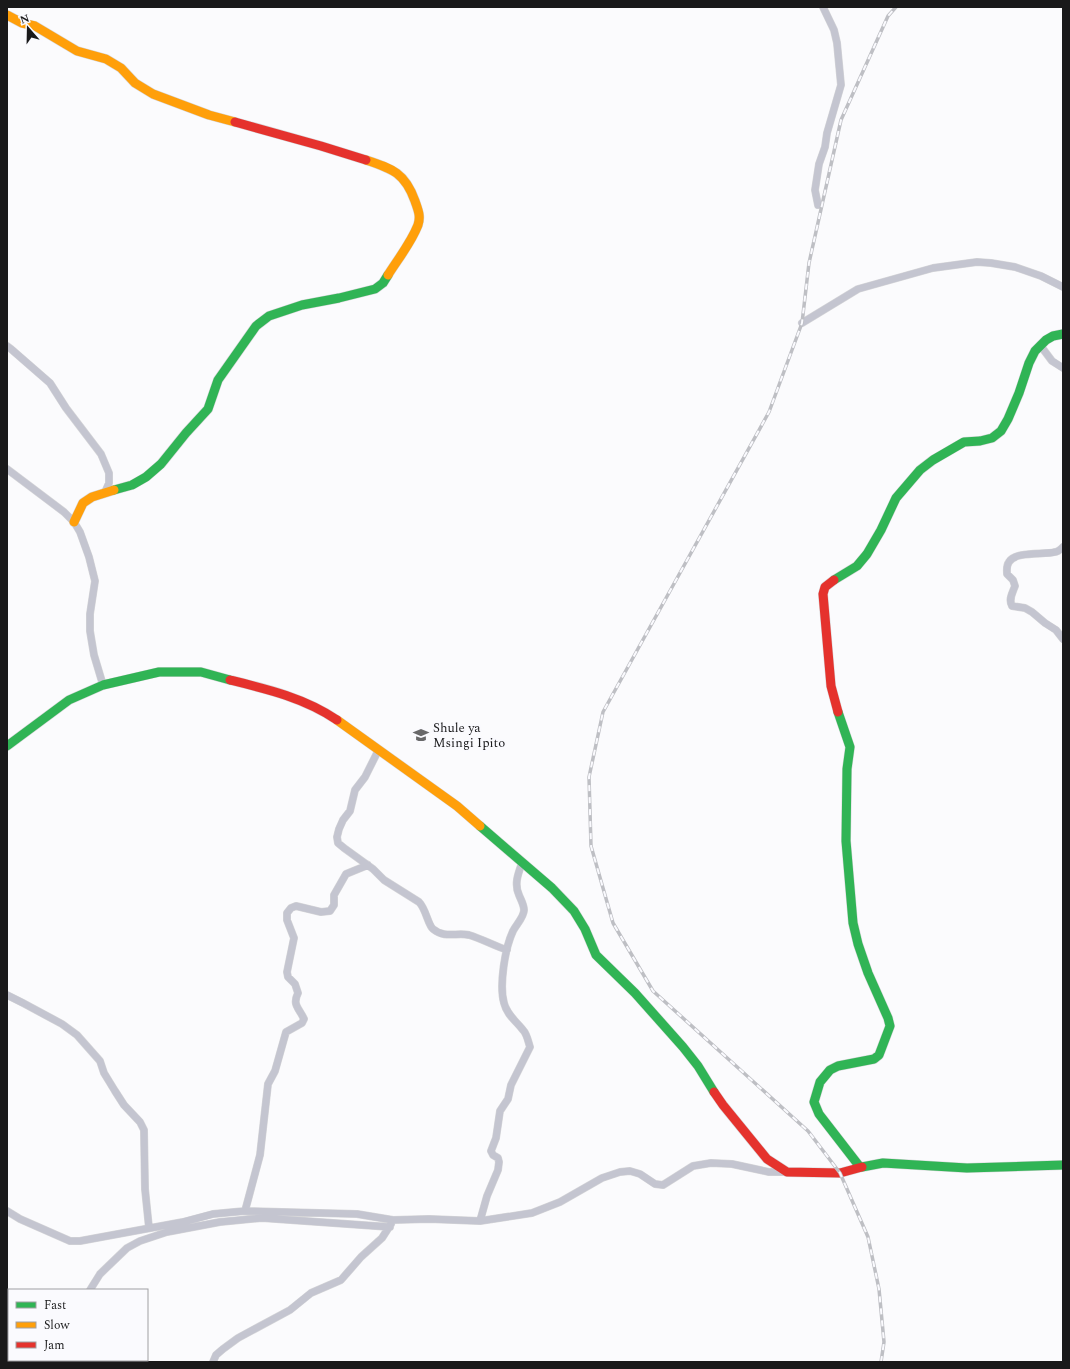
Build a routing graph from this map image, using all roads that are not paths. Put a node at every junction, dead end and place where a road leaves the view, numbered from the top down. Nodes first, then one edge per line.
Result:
1 (823, 7) edge
2 (7, 15) edge
3 (818, 205) dead end
4 (1063, 287) edge
5 (802, 323) dead end
6 (1063, 334) edge
7 (7, 346) edge
8 (1040, 346) junction
9 (1063, 368) edge
10 (7, 469) edge
11 (105, 492) junction
12 (74, 522) junction
13 (1063, 547) edge
14 (1063, 638) edge
15 (103, 685) junction
16 (7, 746) edge
17 (378, 751) junction
18 (522, 863) junction
19 (368, 865) junction
20 (507, 950) junction
21 (7, 996) edge
22 (1063, 1165) edge
23 (860, 1167) junction
24 (787, 1172) junction
25 (7, 1211) edge
26 (245, 1211) junction
27 (480, 1221) junction
28 (392, 1223) junction
29 (149, 1228) junction
30 (91, 1289) edge
31 (213, 1362) edge

1 - 3 street
2 - 11 street
4 - 5 street
6 - 8 street
7 - 11 street
8 - 9 street
8 - 23 street
10 - 12 street
11 - 12 street
12 - 15 street
13 - 14 street
15 - 16 street
15 - 17 street
17 - 18 street
17 - 19 street
18 - 20 street
18 - 24 street
19 - 20 street
19 - 26 street
20 - 27 street
21 - 29 street
22 - 23 street
23 - 24 street
24 - 27 street
25 - 29 street
26 - 28 street
26 - 29 street
27 - 28 street
28 - 30 street
28 - 31 street

